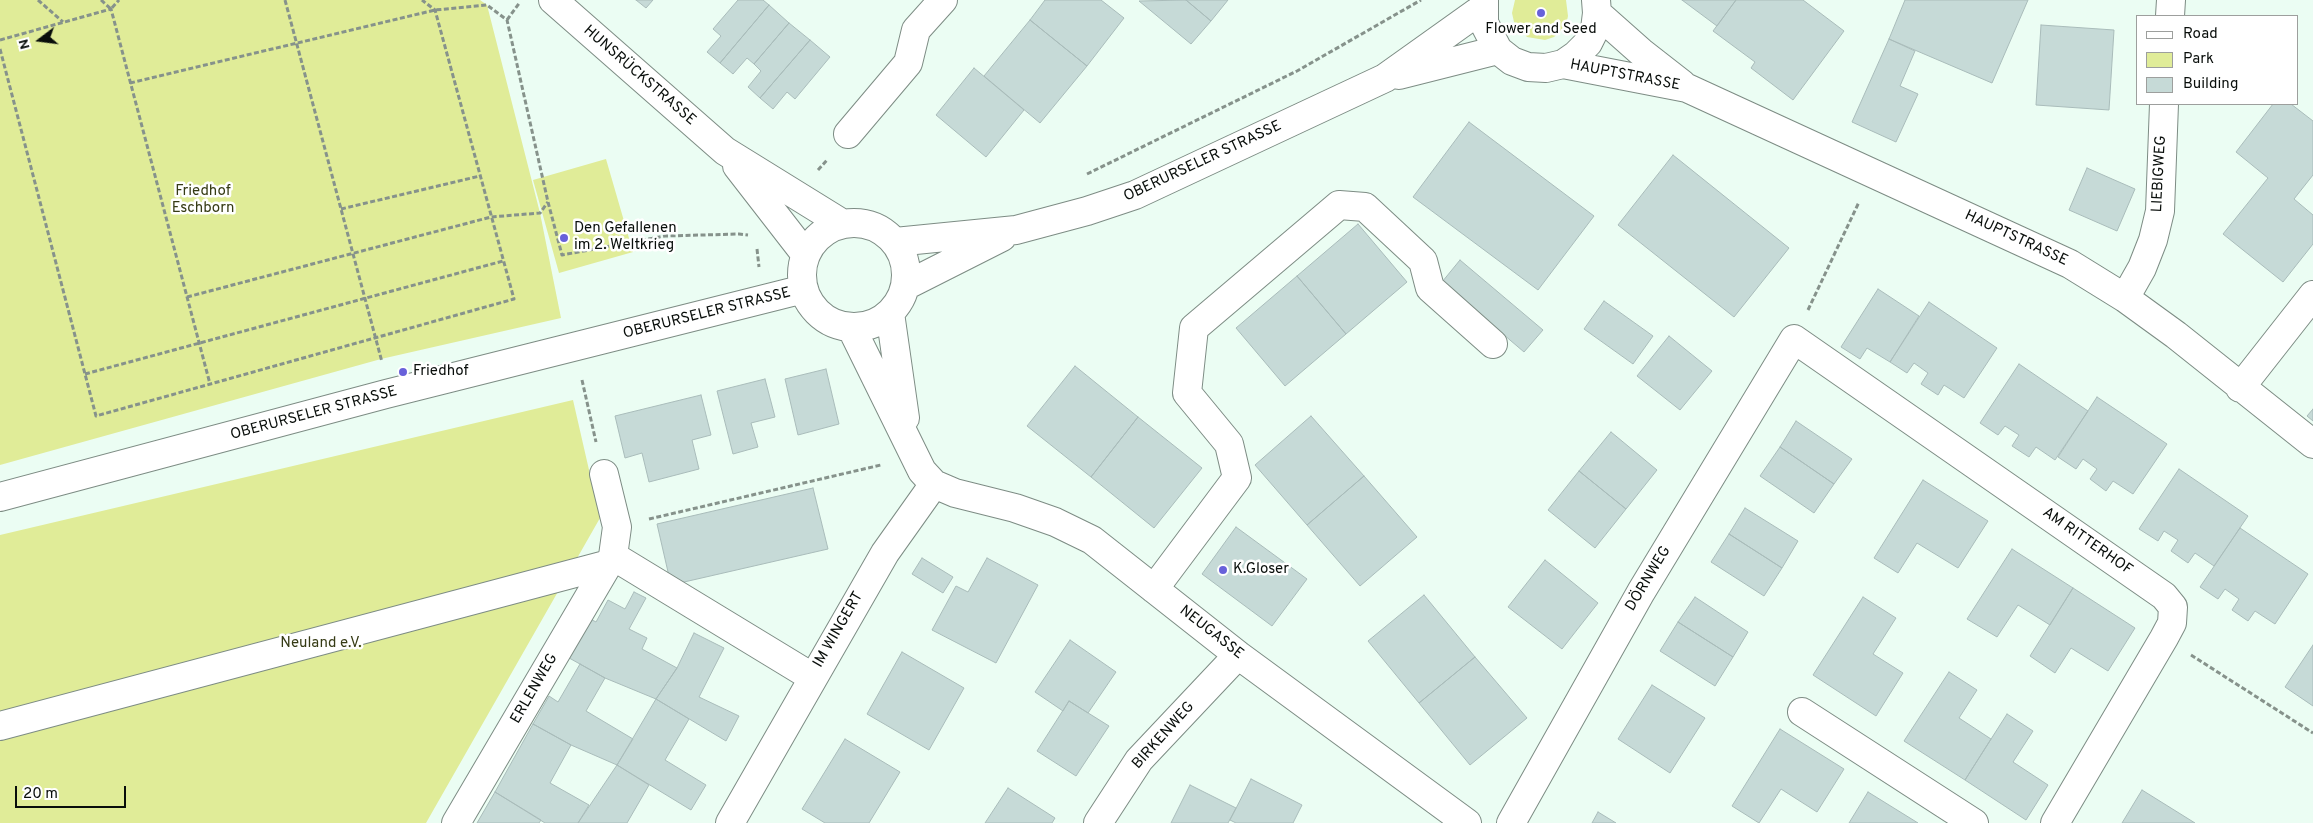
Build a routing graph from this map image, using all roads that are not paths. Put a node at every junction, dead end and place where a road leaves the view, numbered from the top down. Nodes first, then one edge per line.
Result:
1 (553, 0) edge
2 (942, 0) edge
3 (2171, 0) edge
4 (1483, 4) edge
5 (1597, 6) edge
6 (2170, 15) edge
7 (1498, 50) junction
8 (1563, 64) junction
9 (1385, 78) junction
10 (1687, 88) junction
11 (2164, 105) edge
12 (848, 134) dead end
13 (725, 151) junction
14 (843, 224) junction
15 (1016, 230) junction
16 (895, 242) junction
17 (806, 255) junction
18 (905, 286) junction
19 (804, 289) junction
20 (2313, 295) edge
21 (2126, 298) junction
22 (890, 313) junction
23 (850, 327) junction
24 (1794, 339) joint
25 (1493, 344) dead end
26 (2240, 388) junction
27 (2313, 444) edge
28 (914, 452) junction
29 (604, 474) road end
30 (934, 484) junction
31 (0, 498) edge
32 (611, 560) junction
33 (1154, 589) junction
34 (1238, 655) junction
35 (812, 677) junction
36 (1802, 712) dead end
37 (0, 726) edge
38 (456, 823) edge
39 (730, 823) edge
40 (1098, 823) edge
41 (1467, 823) edge
42 (1511, 823) edge
43 (1974, 823) edge
44 (2055, 823) edge

1 - 13 street, HUNSRÜCKSTRASSE
2 - 12 street
3 - 6 street
4 - 7 street
4 - 9 street, OBERURSELER STRASSE
5 - 8 street
5 - 10 street, HAUPTSTRASSE
7 - 8 street
7 - 9 street, OBERURSELER STRASSE
8 - 10 street, HAUPTSTRASSE
9 - 15 street, OBERURSELER STRASSE
10 - 21 street, HAUPTSTRASSE
11 - 21 street, LIEBIGWEG
13 - 14 street, HUNSRÜCKSTRASSE
13 - 17 street, HUNSRÜCKSTRASSE
14 - 16 street
14 - 17 street
15 - 16 street, OBERURSELER STRASSE
15 - 18 street, OBERURSELER STRASSE
16 - 18 street
17 - 19 street
18 - 22 street
19 - 23 street
19 - 31 street, OBERURSELER STRASSE
20 - 26 street
21 - 26 street, HAUPTSTRASSE
22 - 23 street
22 - 28 street
23 - 28 street
24 - 42 street, DÖRNWEG
24 - 44 street, AM RITTERHOF
25 - 33 street
26 - 27 street, HAUPTSTRASSE
28 - 30 street
29 - 32 street, ERLENWEG
30 - 33 street, NEUGASSE
30 - 35 street, IM WINGERT
32 - 35 street
32 - 37 street
32 - 38 street, ERLENWEG
33 - 34 street, NEUGASSE
34 - 40 street, BIRKENWEG
34 - 41 street, NEUGASSE
35 - 39 street, IM WINGERT
36 - 43 street

